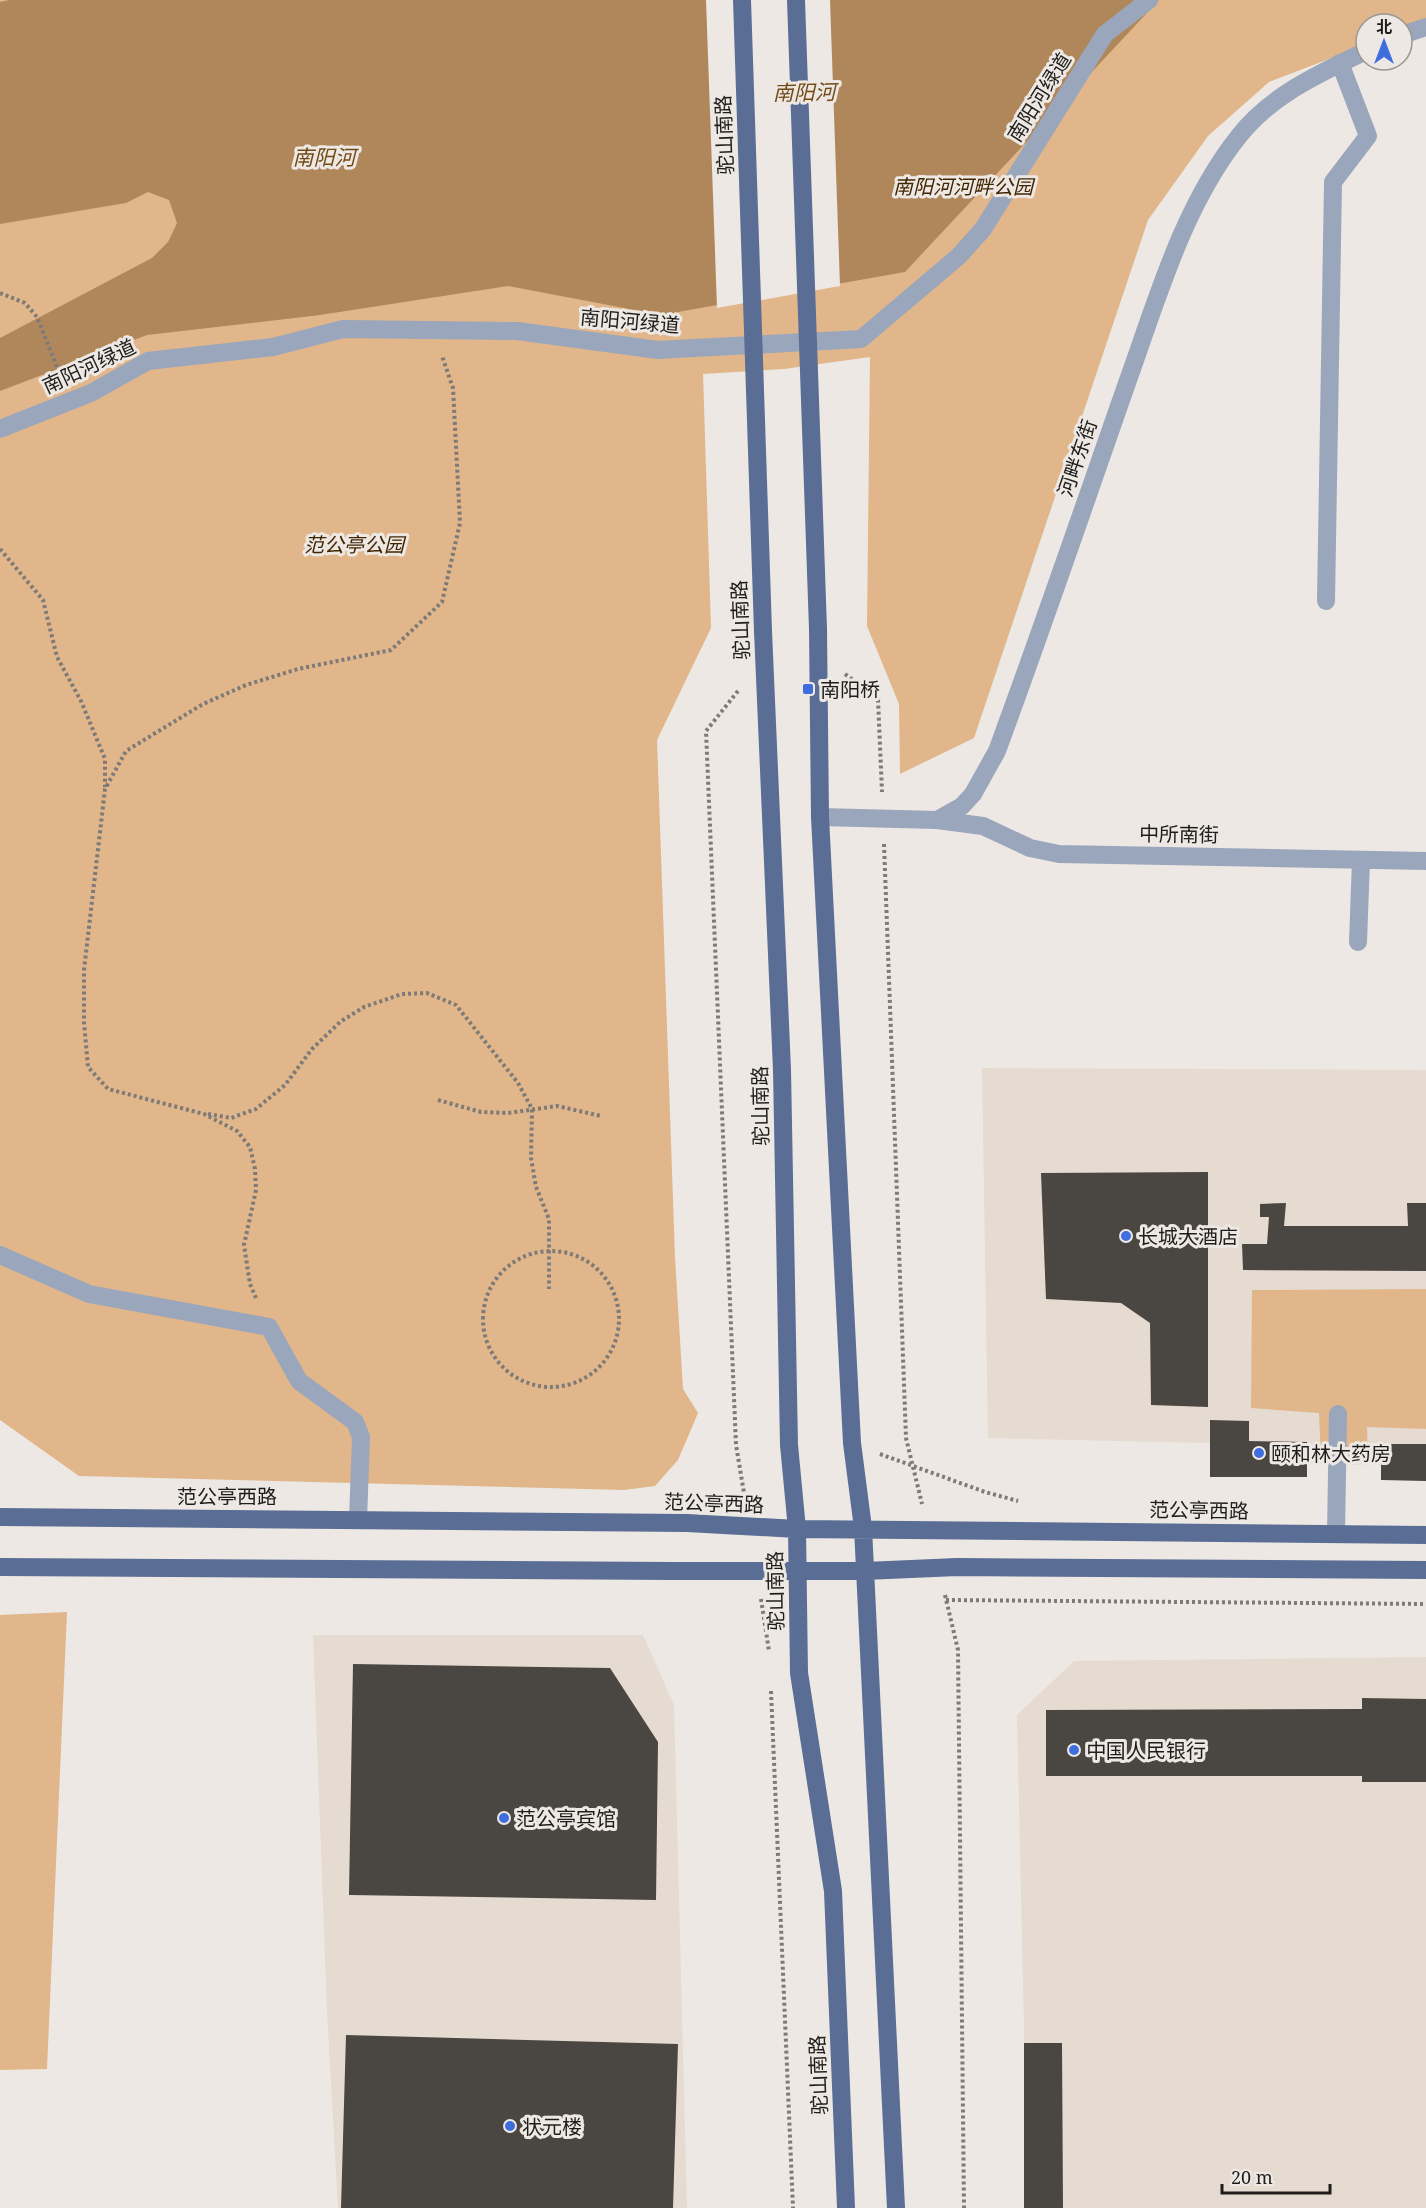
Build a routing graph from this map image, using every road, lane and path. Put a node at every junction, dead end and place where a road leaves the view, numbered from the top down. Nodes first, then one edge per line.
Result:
1 (742, 0) edge
2 (796, 0) edge
3 (1149, 0) edge
4 (1354, 57) edge
5 (1340, 63) junction
6 (0, 293) edge
7 (432, 330) junction
8 (62, 380) dead end
9 (0, 429) edge
10 (0, 549) edge
11 (1326, 601) dead end
12 (818, 654) junction
13 (764, 657) junction
14 (105, 789) junction
15 (820, 817) junction
16 (883, 819) junction
17 (937, 820) junction
18 (1361, 860) junction
19 (1426, 861) edge
20 (1358, 942) dead end
21 (438, 1100) dead end
22 (532, 1109) junction
23 (204, 1114) junction
24 (601, 1116) dead end
25 (549, 1250) junction
26 (0, 1255) edge
27 (549, 1290) dead end
28 (269, 1327) junction
29 (1338, 1414) dead end
30 (852, 1443) junction
31 (745, 1502) dead end
32 (1024, 1503) dead end
33 (923, 1508) dead end
34 (0, 1517) edge
35 (358, 1520) junction
36 (863, 1528) junction
37 (796, 1529) junction
38 (1336, 1534) junction
39 (1426, 1535) edge
40 (0, 1567) edge
41 (1426, 1570) edge
42 (796, 1571) junction
43 (865, 1571) junction
44 (943, 1588) dead end
45 (760, 1593) dead end
46 (946, 1600) junction
47 (1426, 1604) edge
48 (770, 1661) dead end
49 (771, 1684) dead end
50 (793, 2208) edge
51 (846, 2208) edge
52 (896, 2208) edge
53 (964, 2208) edge

1 - 13 main road, 驼山南路, bridge
2 - 12 main road, bridge
3 - 7 street, 南阳河绿道
4 - 5 street, 河畔东街
5 - 11 street
5 - 17 street, 河畔东街
6 - 8 path
7 - 9 street, 南阳河绿道
7 - 14 path
10 - 14 path
12 - 15 main road
12 - 16 path
13 - 31 path
13 - 37 main road, 驼山南路
14 - 23 path
15 - 16 street
15 - 30 main road
16 - 17 street
16 - 33 path
17 - 18 street, 中所南街
18 - 19 street, 中所南街
18 - 20 street
21 - 22 path
22 - 23 path
22 - 24 path
22 - 25 path
23 - 28 path
25 - 25 path
25 - 27 path
26 - 28 street
28 - 35 street
29 - 38 street
30 - 32 path
30 - 36 main road
34 - 35 main road, 范公亭西路
35 - 37 main road, 范公亭西路
36 - 37 main road, 范公亭西路
36 - 38 main road, 范公亭西路
36 - 43 main road
37 - 42 main road, 驼山南路
38 - 39 main road, 范公亭西路
40 - 42 main road
41 - 43 main road
42 - 43 main road
42 - 51 main road, 驼山南路
43 - 52 main road
44 - 46 path
45 - 48 path
46 - 47 path
46 - 53 path
49 - 50 path

